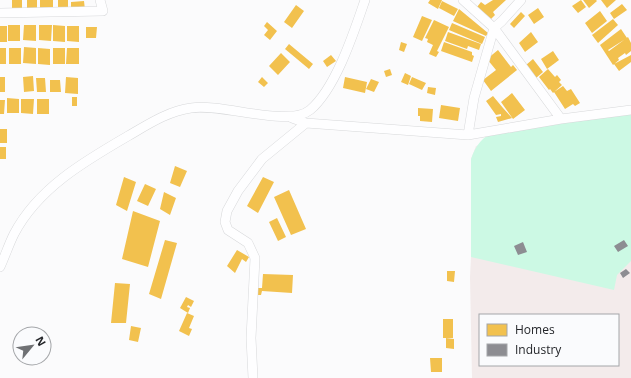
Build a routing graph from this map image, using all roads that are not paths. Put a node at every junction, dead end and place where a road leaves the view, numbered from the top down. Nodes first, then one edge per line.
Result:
1 (100, 0) edge
2 (365, 0) edge
3 (463, 0) edge
4 (520, 0) edge
5 (0, 13) edge
6 (494, 28) junction
7 (631, 110) edge
8 (292, 118) junction
9 (561, 119) junction
10 (306, 124) junction
11 (468, 135) junction
12 (0, 267) edge
13 (253, 378) edge

1 - 5 street
2 - 8 street
3 - 6 street
4 - 6 street
6 - 9 street
6 - 11 street
7 - 9 street
8 - 10 street
8 - 12 street
9 - 11 street
10 - 11 street
10 - 13 street

